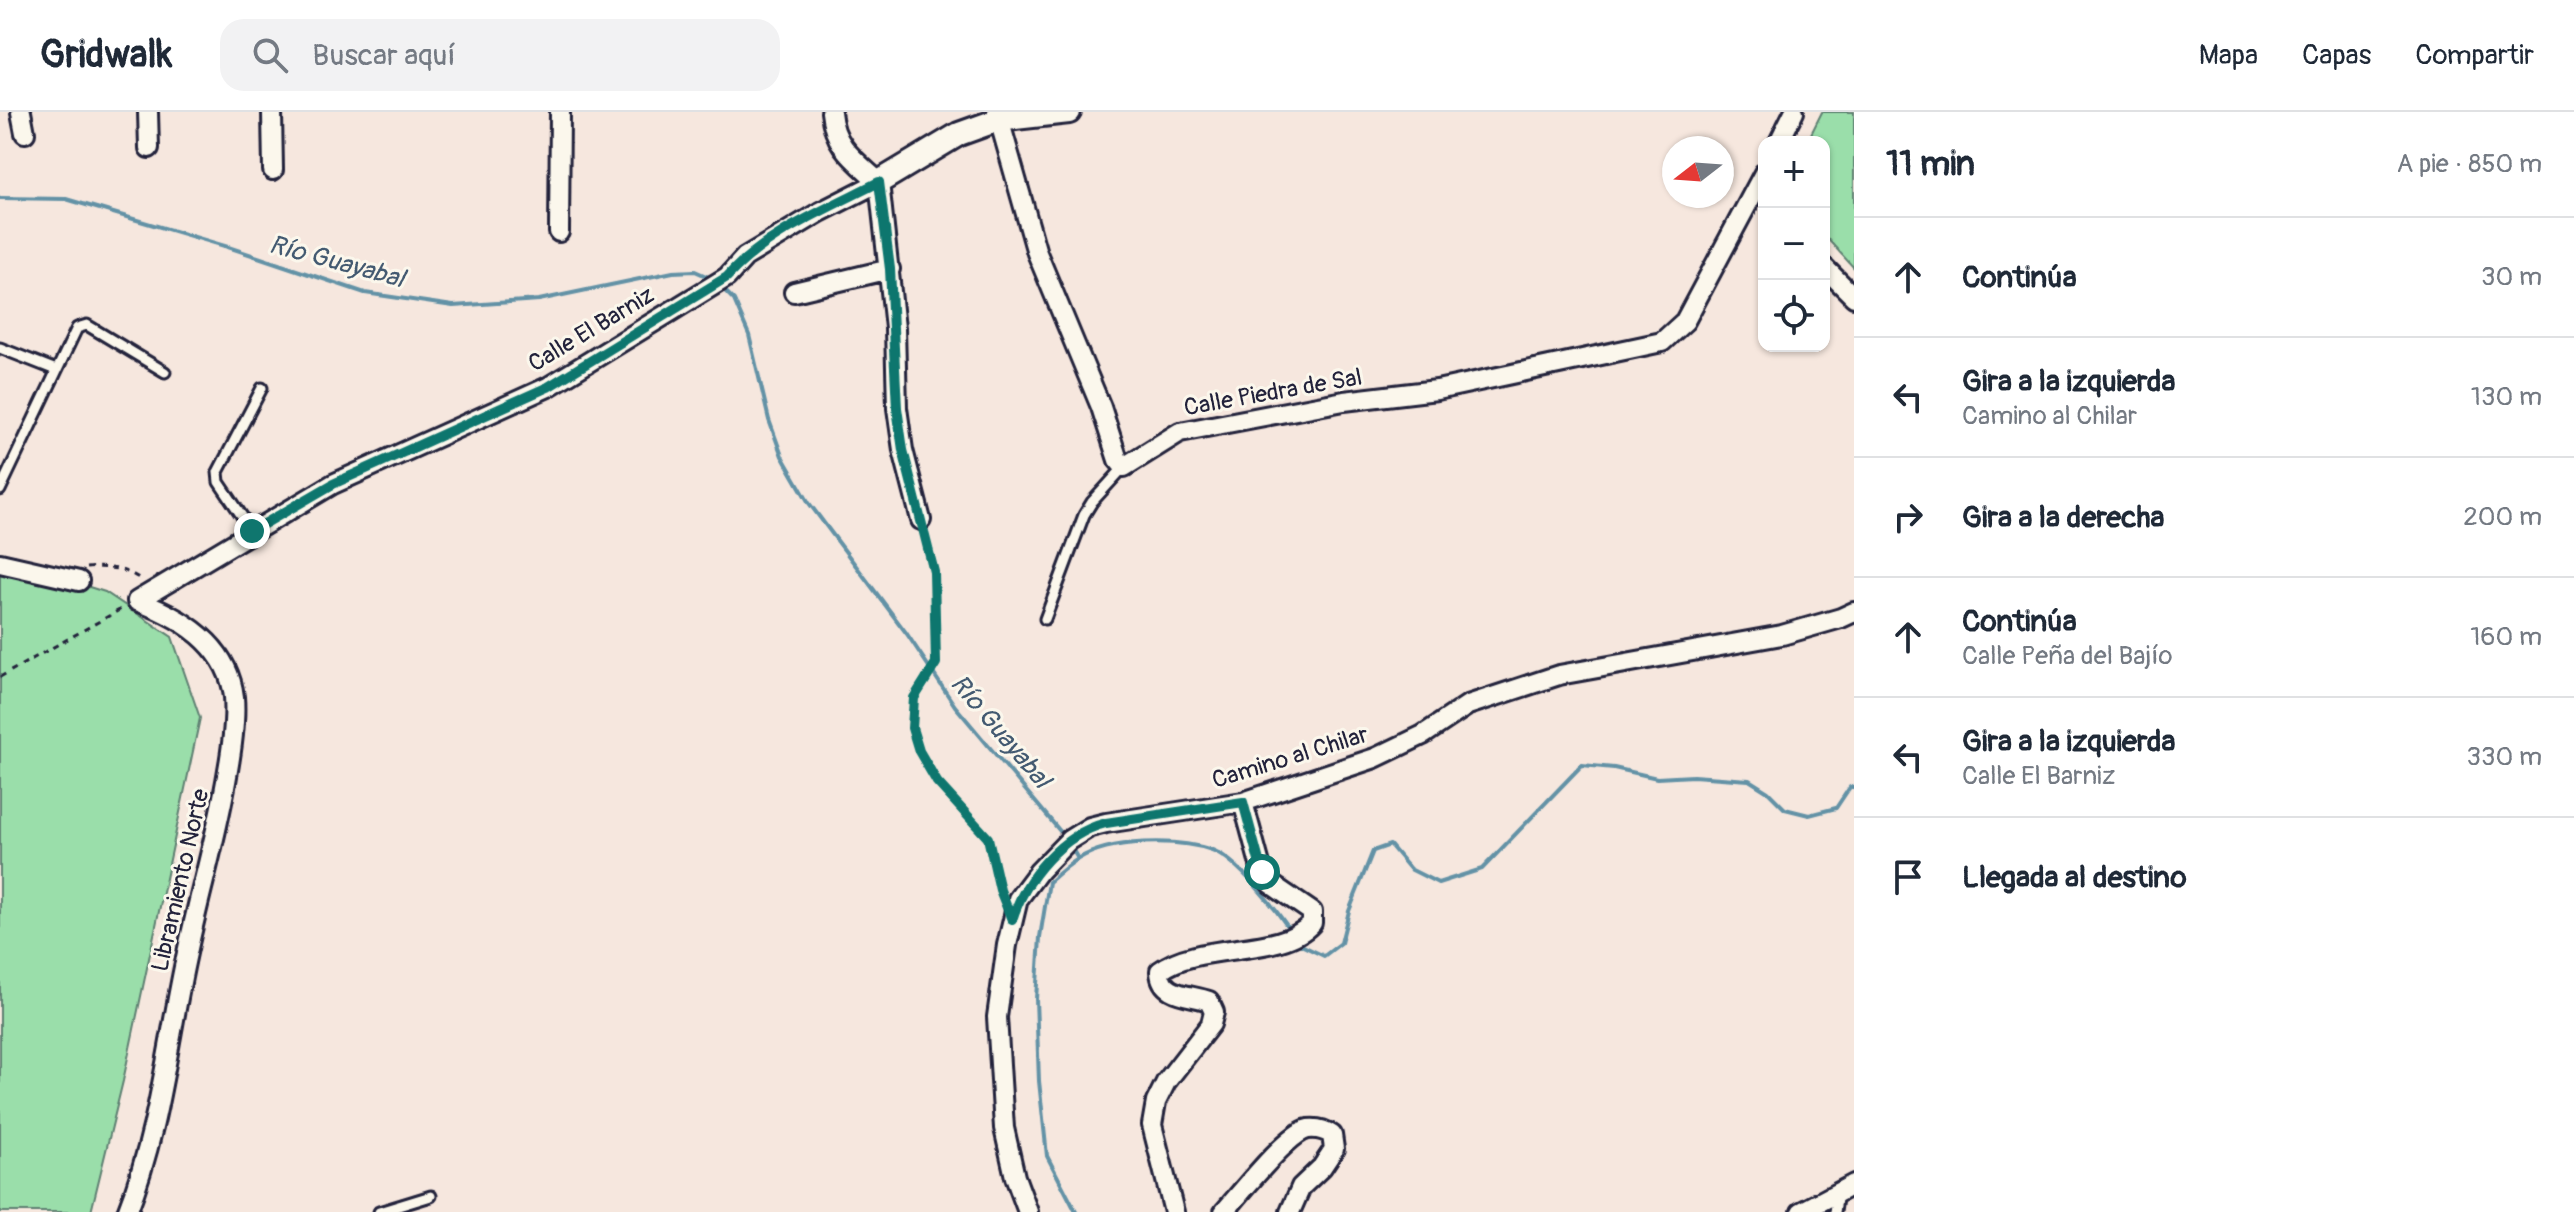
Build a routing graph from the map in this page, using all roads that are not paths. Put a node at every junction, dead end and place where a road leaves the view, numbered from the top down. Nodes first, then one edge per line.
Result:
1 (21, 112) edge
2 (148, 112) edge
3 (272, 112) edge
4 (560, 112) edge
5 (831, 112) edge
6 (1069, 112) edge
7 (1794, 112) edge
8 (998, 116) edge
9 (25, 133) dead end
10 (1782, 136) edge
11 (149, 148) dead end
12 (273, 170) dead end
13 (879, 182) junction
14 (1758, 201) edge
15 (559, 232) dead end
16 (890, 269) junction
17 (1830, 273) edge
18 (794, 292) dead end
19 (1854, 297) edge
20 (0, 348) edge
21 (56, 370) junction
22 (165, 372) dead end
23 (262, 388) dead end
24 (1124, 467) junction
25 (0, 490) edge
26 (921, 520) road end
27 (252, 531) junction
28 (0, 563) edge
29 (79, 581) dead end
30 (144, 596) joint
31 (1854, 612) edge
32 (1045, 619) dead end
33 (1243, 802) junction
34 (1846, 1188) edge
35 (431, 1196) dead end
36 (127, 1212) edge
37 (379, 1212) edge
38 (1028, 1212) edge
39 (1174, 1212) edge
40 (1224, 1212) edge
41 (1290, 1212) edge
42 (1801, 1212) edge
43 (1835, 1212) edge

1 - 9 street
2 - 11 street
3 - 12 street
4 - 15 street
5 - 13 street
6 - 8 street, Calle El Barniz
7 - 10 street
8 - 13 street, Calle El Barniz
8 - 24 street
13 - 16 street
13 - 27 street, Calle El Barniz
14 - 24 street, Calle Piedra de Sal
16 - 18 street
16 - 26 street
17 - 19 street
20 - 21 lane
21 - 22 lane
21 - 25 lane
23 - 27 lane
24 - 32 lane
27 - 30 street, Calle El Barniz
28 - 29 street
30 - 36 street, Libramiento Norte
31 - 33 street, Camino al Chilar
33 - 38 street, Camino al Chilar
33 - 39 street
34 - 42 street
34 - 43 lane
35 - 37 lane
40 - 41 street

